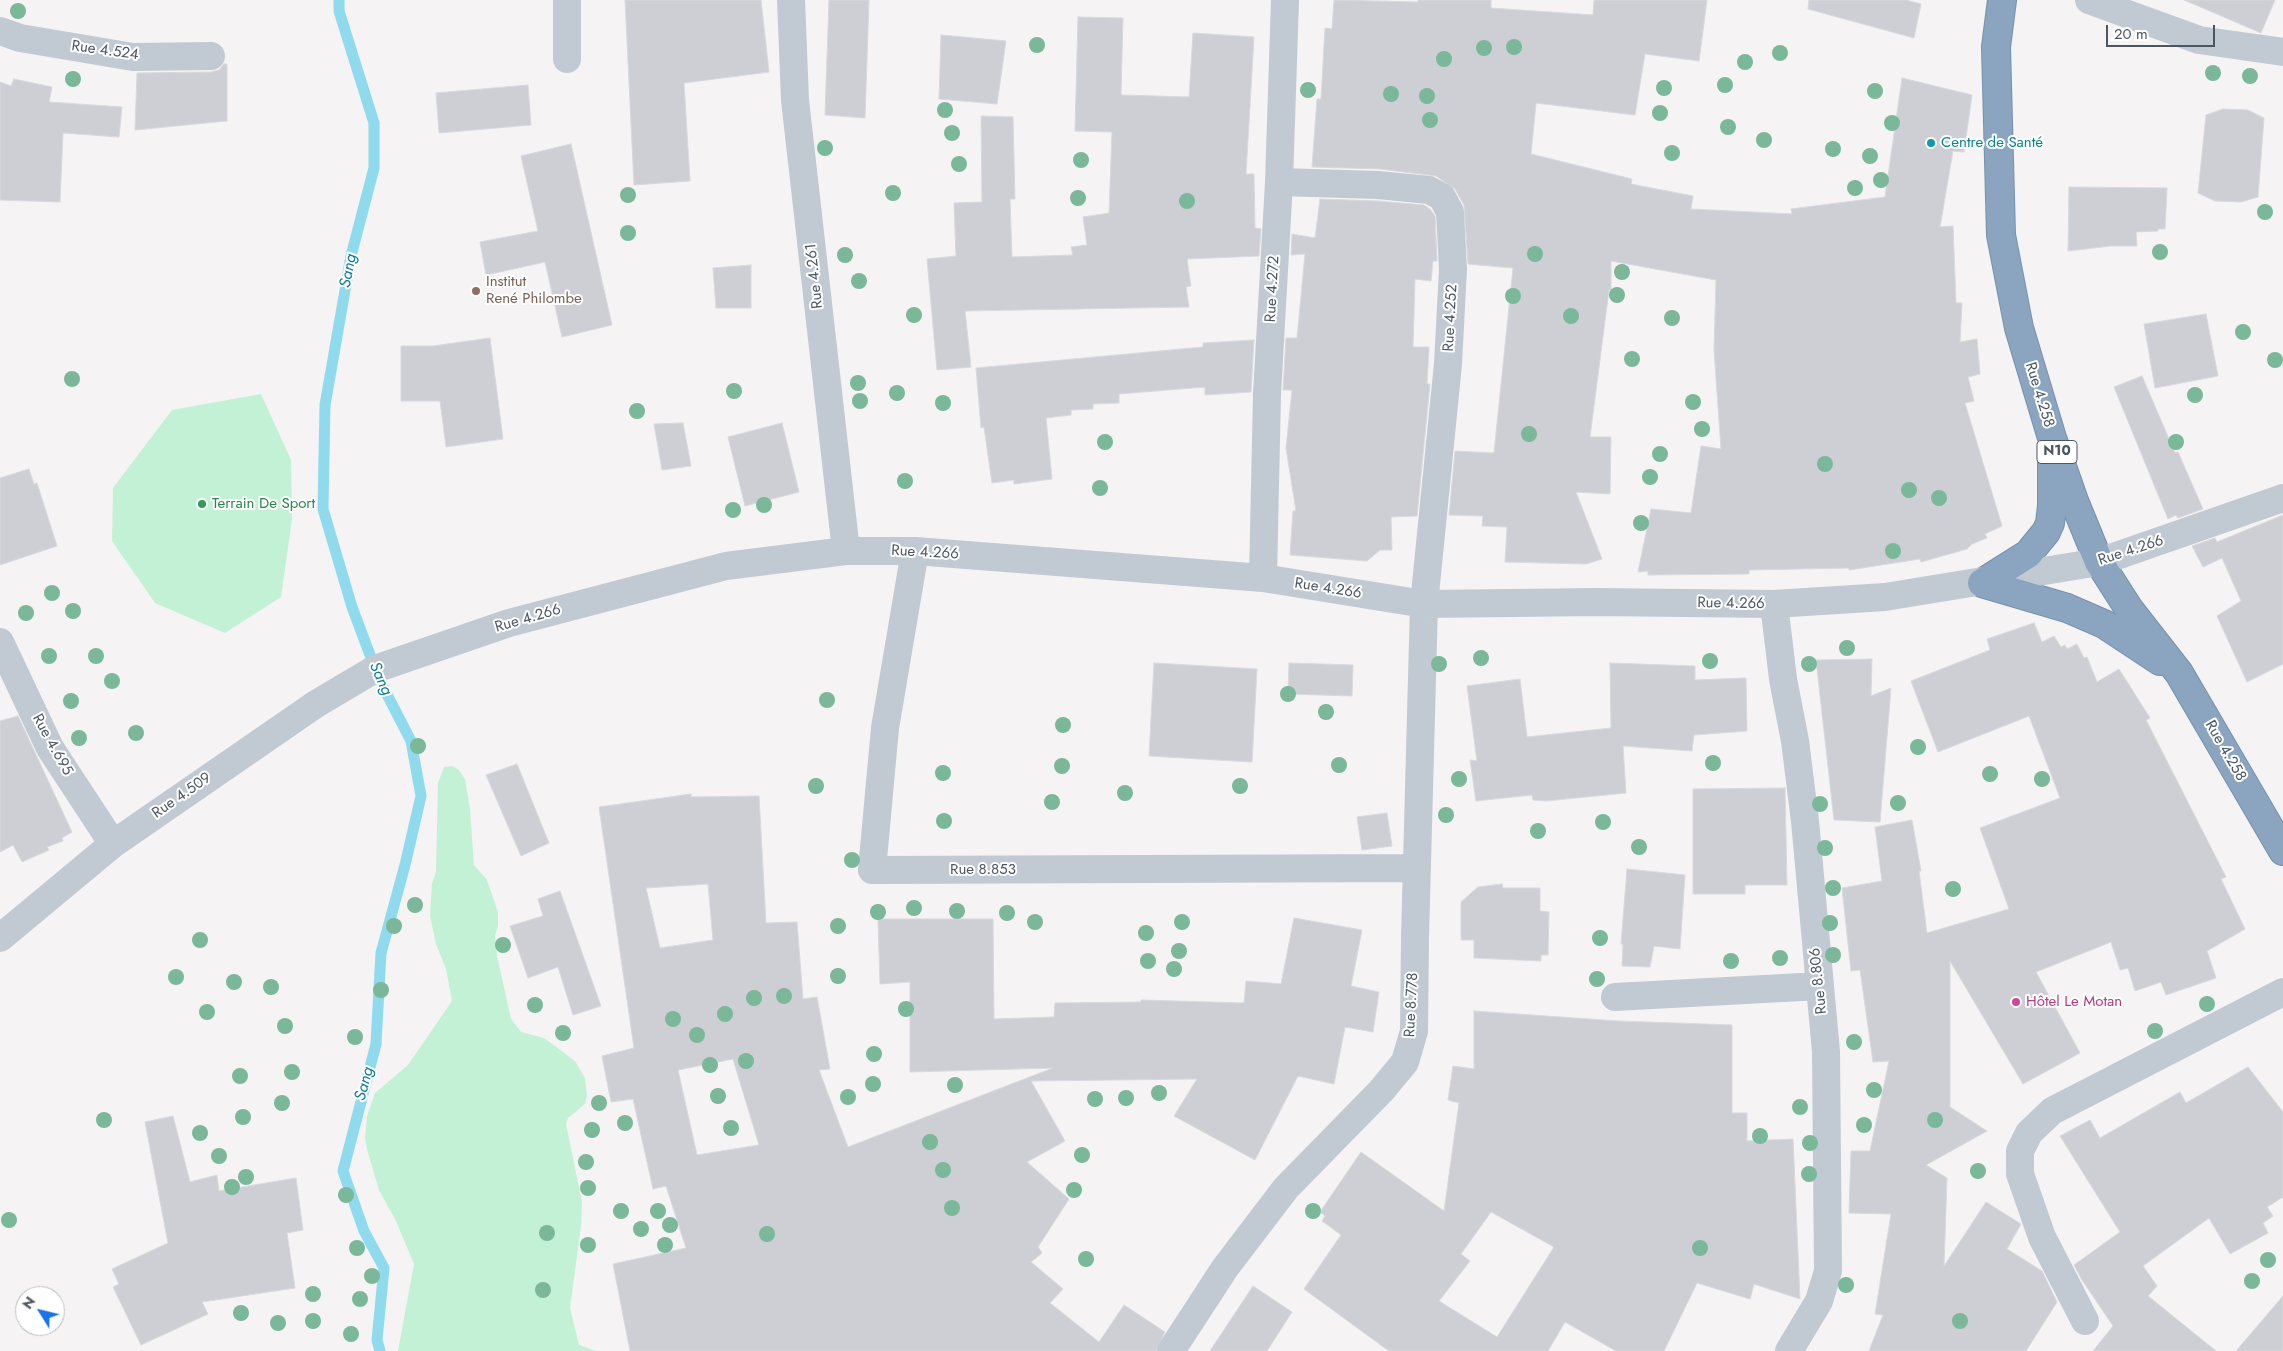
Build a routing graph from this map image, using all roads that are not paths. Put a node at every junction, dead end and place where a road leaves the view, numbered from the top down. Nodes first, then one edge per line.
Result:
1 (567, 0) edge
2 (791, 0) edge
3 (1285, 0) edge
4 (2002, 0) edge
5 (2089, 0) edge
6 (0, 31) edge
7 (2283, 52) edge
8 (211, 56) dead end
9 (567, 59) dead end
10 (1279, 182) junction
11 (2052, 438) junction
12 (2283, 498) edge
13 (846, 551) junction
14 (915, 551) junction
15 (2099, 562) junction
16 (1263, 578) junction
17 (1982, 583) junction
18 (1424, 604) junction
19 (1774, 604) junction
20 (0, 642) edge
21 (375, 669) joint
22 (2179, 673) junction
23 (113, 844) junction
24 (2283, 851) edge
25 (1417, 868) junction
26 (0, 938) edge
27 (1820, 986) junction
28 (2283, 992) edge
29 (1615, 997) dead end
30 (2085, 1321) dead end
31 (1170, 1351) edge
32 (1788, 1351) edge

1 - 9 street
2 - 13 street, Rue 4.261
3 - 10 street, Rue 4.272
4 - 11 highway, Rue 4.258 / N10
5 - 7 street
6 - 8 street, Rue 4.524
10 - 16 street, Rue 4.272
10 - 18 street, Rue 4.252
11 - 15 highway, Rue 4.258 / N10
11 - 17 highway
12 - 15 street, Rue 4.266
13 - 14 street, Rue 4.266
13 - 21 street, Rue 4.266
14 - 16 street, Rue 4.266
14 - 25 street, Rue 8.853
15 - 17 street, Rue 4.266
15 - 22 highway, Rue 4.258 / N10
16 - 18 street, Rue 4.266
17 - 19 street, Rue 4.266
17 - 22 highway
18 - 19 street, Rue 4.266
18 - 25 street, Rue 8.778
19 - 27 street, Rue 8.806
20 - 23 street, Rue 4.695
21 - 23 street, Rue 4.509
22 - 24 highway, Rue 4.258 / N10
23 - 26 street, Rue 4.509
25 - 31 street, Rue 8.778
27 - 29 street
27 - 32 street, Rue 8.806
28 - 30 street

